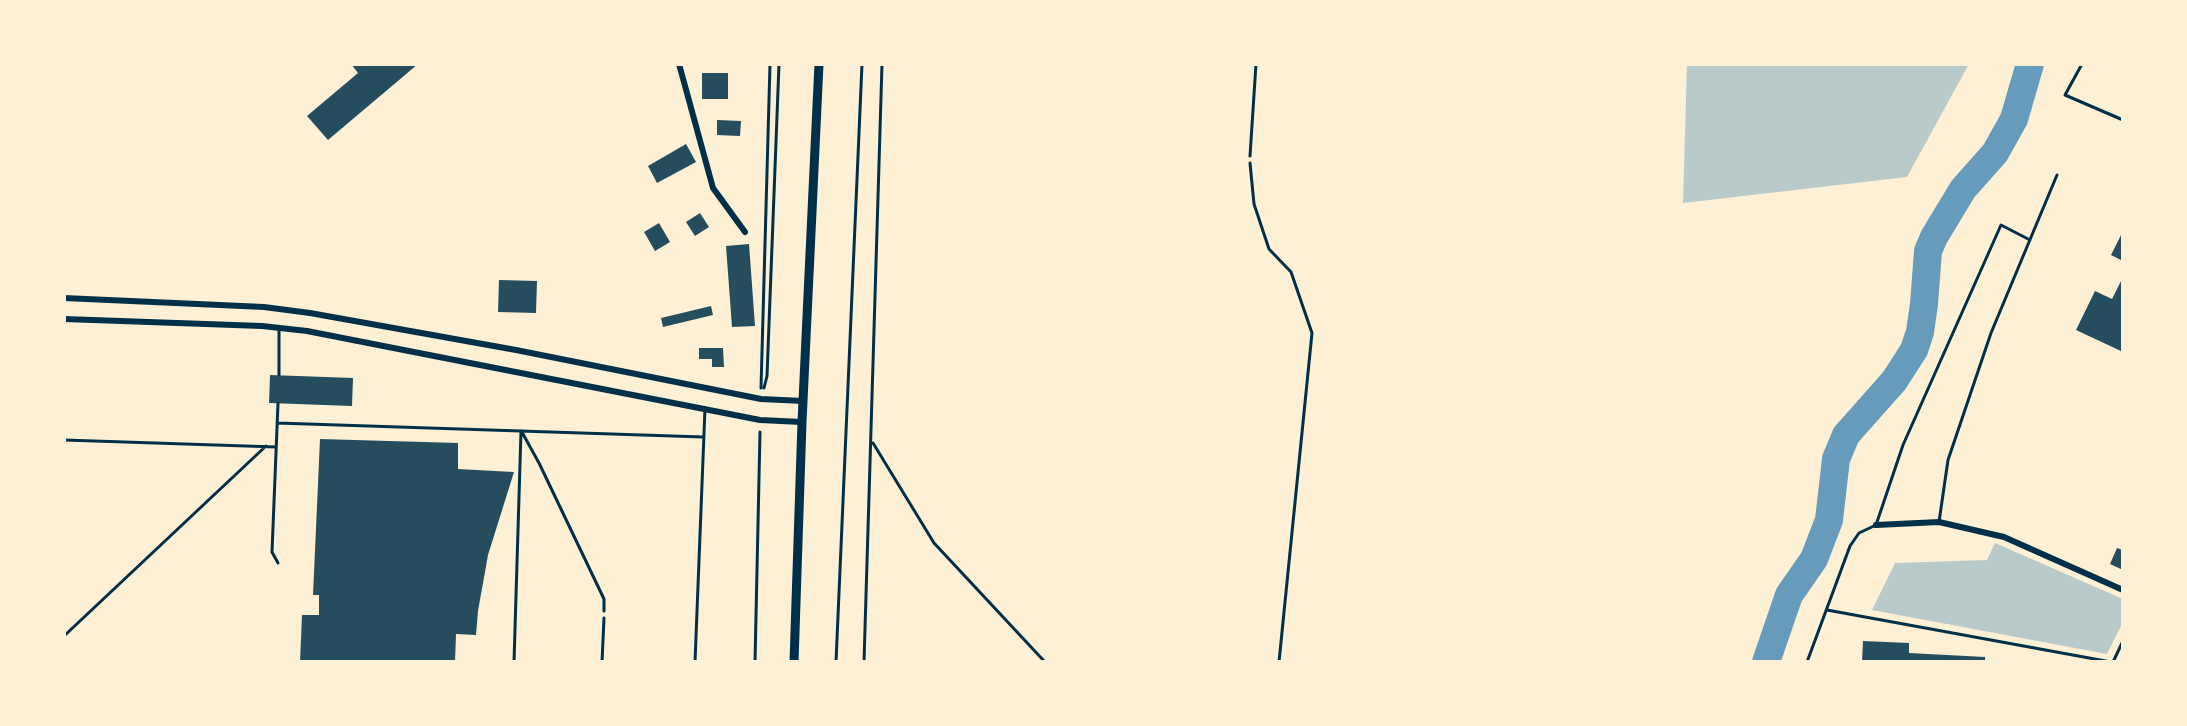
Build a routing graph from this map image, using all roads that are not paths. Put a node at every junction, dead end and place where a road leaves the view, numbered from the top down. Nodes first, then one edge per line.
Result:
1 (679, 64) edge
2 (819, 64) edge
3 (2082, 64) edge
4 (2123, 120) edge
5 (1250, 163) road end
6 (2057, 175) dead end
7 (745, 232) dead end
8 (2030, 240) junction
9 (64, 298) edge
10 (282, 309) junction
11 (64, 319) edge
12 (279, 328) junction
13 (279, 375) dead end
14 (803, 401) junction
15 (278, 403) dead end
16 (705, 408) junction
17 (802, 422) junction
18 (277, 423) junction
19 (521, 431) junction
20 (703, 437) junction
21 (64, 440) edge
22 (266, 446) junction
23 (276, 447) junction
24 (1939, 522) junction
25 (1876, 525) junction
26 (278, 563) dead end
27 (2123, 590) edge
28 (1827, 610) junction
29 (604, 611) road end
30 (64, 636) edge
31 (2123, 641) edge
32 (514, 662) edge
33 (695, 662) edge
34 (794, 662) edge
35 (1279, 662) edge
36 (1807, 662) edge
37 (2112, 662) edge

1 - 7 street
2 - 14 main road
3 - 4 lane
5 - 35 lane
6 - 8 lane
8 - 24 lane
8 - 25 lane
9 - 10 street
10 - 12 street
10 - 14 street
11 - 12 street
12 - 13 lane
12 - 16 street
14 - 17 main road
15 - 18 lane
16 - 17 street
16 - 20 lane
17 - 34 main road
18 - 19 lane
18 - 23 lane
19 - 20 lane
19 - 29 lane
19 - 32 lane
20 - 33 lane
21 - 22 lane
22 - 23 lane
22 - 30 lane
23 - 26 lane
24 - 25 street
24 - 27 street
25 - 28 lane
28 - 36 lane
28 - 37 lane
31 - 37 lane

